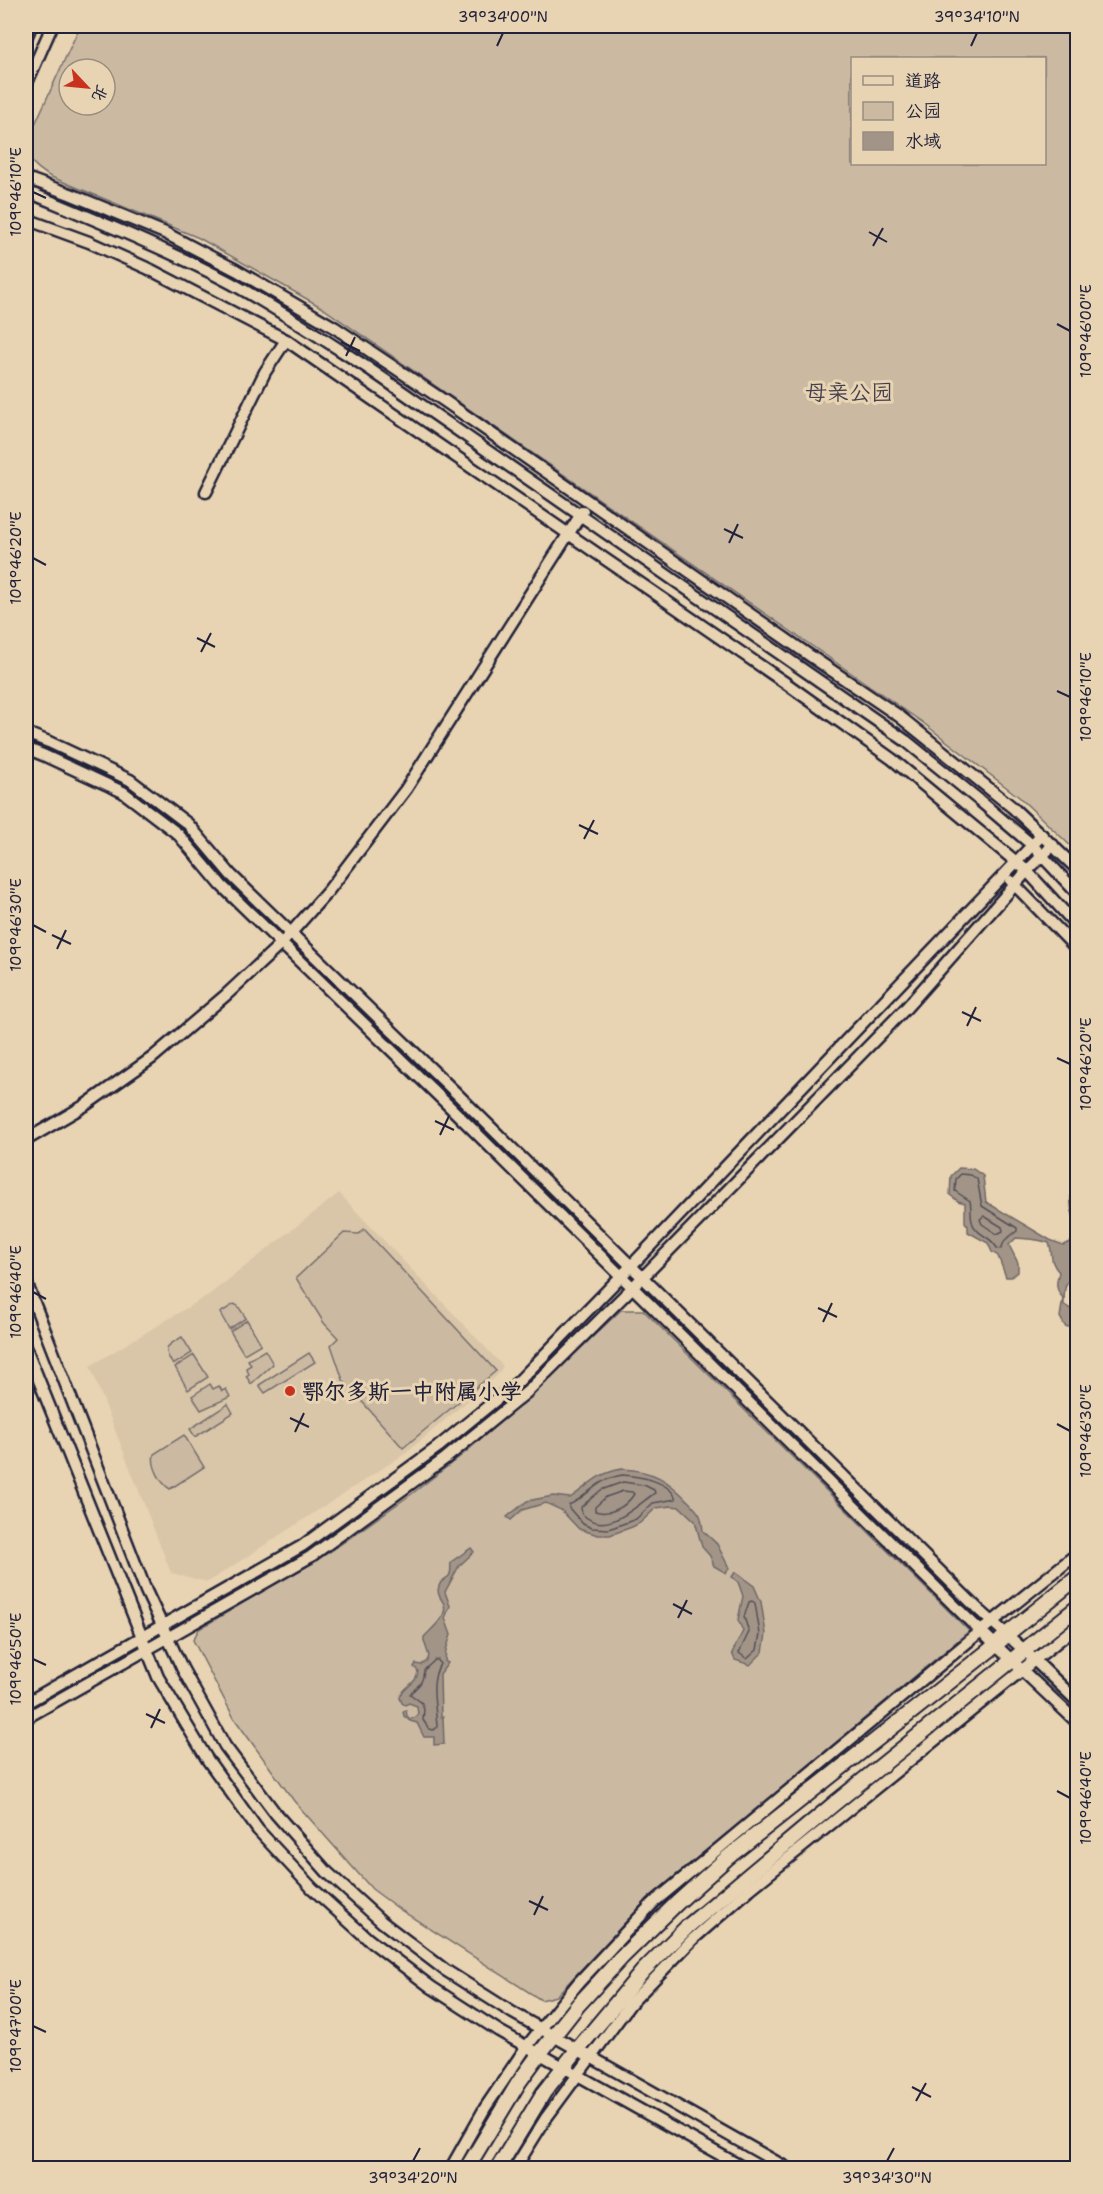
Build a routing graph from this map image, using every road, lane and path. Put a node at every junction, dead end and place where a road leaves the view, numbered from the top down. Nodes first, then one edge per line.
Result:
1 (31, 26) edge
2 (52, 26) edge
3 (26, 38) edge
4 (26, 85) edge
5 (26, 178) edge
6 (26, 191) edge
7 (26, 219) edge
8 (286, 340) junction
9 (206, 492) dead end
10 (588, 502) junction
11 (580, 515) junction
12 (568, 535) junction
13 (26, 733) edge
14 (26, 748) edge
15 (1042, 834) junction
16 (1032, 845) junction
17 (1053, 845) junction
18 (1042, 856) junction
19 (1016, 862) junction
20 (1077, 870) edge
21 (1027, 872) junction
22 (1004, 874) junction
23 (1015, 885) junction
24 (1077, 894) edge
25 (1077, 927) edge
26 (291, 933) junction
27 (282, 943) junction
28 (1077, 950) edge
29 (26, 1140) edge
30 (631, 1266) junction
31 (621, 1276) junction
32 (643, 1277) junction
33 (26, 1282) edge
34 (633, 1287) junction
35 (26, 1348) edge
36 (1077, 1553) edge
37 (1077, 1577) edge
38 (1077, 1607) edge
39 (992, 1623) junction
40 (162, 1624) junction
41 (1077, 1625) edge
42 (981, 1631) junction
43 (140, 1637) junction
44 (168, 1637) junction
45 (1001, 1640) junction
46 (146, 1649) junction
47 (1029, 1655) junction
48 (1018, 1665) junction
49 (1077, 1702) edge
50 (26, 1703) edge
51 (26, 1718) edge
52 (1077, 1723) edge
53 (541, 2029) junction
54 (554, 2036) junction
55 (526, 2046) junction
56 (577, 2050) junction
57 (540, 2053) junction
58 (590, 2057) junction
59 (564, 2067) junction
60 (577, 2074) junction
61 (452, 2169) edge
62 (467, 2169) edge
63 (498, 2169) edge
64 (515, 2169) edge
65 (744, 2169) edge
66 (787, 2169) edge

1 - 3 street
2 - 4 street
5 - 10 street
6 - 11 street
7 - 8 street
8 - 9 street
8 - 12 street
10 - 11 street
10 - 15 street
11 - 12 street
11 - 16 street
12 - 19 street
12 - 26 street
13 - 26 street
14 - 27 street
15 - 16 street
15 - 17 street
16 - 18 street
16 - 19 street
17 - 18 street
17 - 20 street
18 - 21 street
18 - 24 street
19 - 21 street
19 - 22 street
21 - 23 street
21 - 25 street
22 - 23 street
22 - 30 street
23 - 28 street
23 - 32 street
26 - 27 street
26 - 30 street
27 - 29 street
27 - 31 street
30 - 31 street
30 - 32 street
31 - 34 street
31 - 40 street
32 - 34 street
32 - 39 street
33 - 40 street
34 - 42 street
34 - 44 street
35 - 43 street
36 - 39 street
37 - 45 main road
38 - 47 main road
39 - 42 street
39 - 45 street
40 - 43 street
40 - 44 street
41 - 47 street
42 - 45 street
42 - 53 street
43 - 46 street
43 - 50 street
44 - 46 street
44 - 53 street
45 - 47 street
45 - 48 street
45 - 54 main road
46 - 51 street
46 - 55 street
47 - 48 main road
47 - 49 street
48 - 52 street
48 - 56 main road
48 - 58 street
53 - 54 street
53 - 55 street
54 - 56 street
54 - 57 main road
55 - 57 street
55 - 61 street
56 - 58 street
56 - 59 main road
57 - 59 street
57 - 62 main road
58 - 60 street
58 - 66 street
59 - 60 street
59 - 63 main road
60 - 64 street
60 - 65 street

